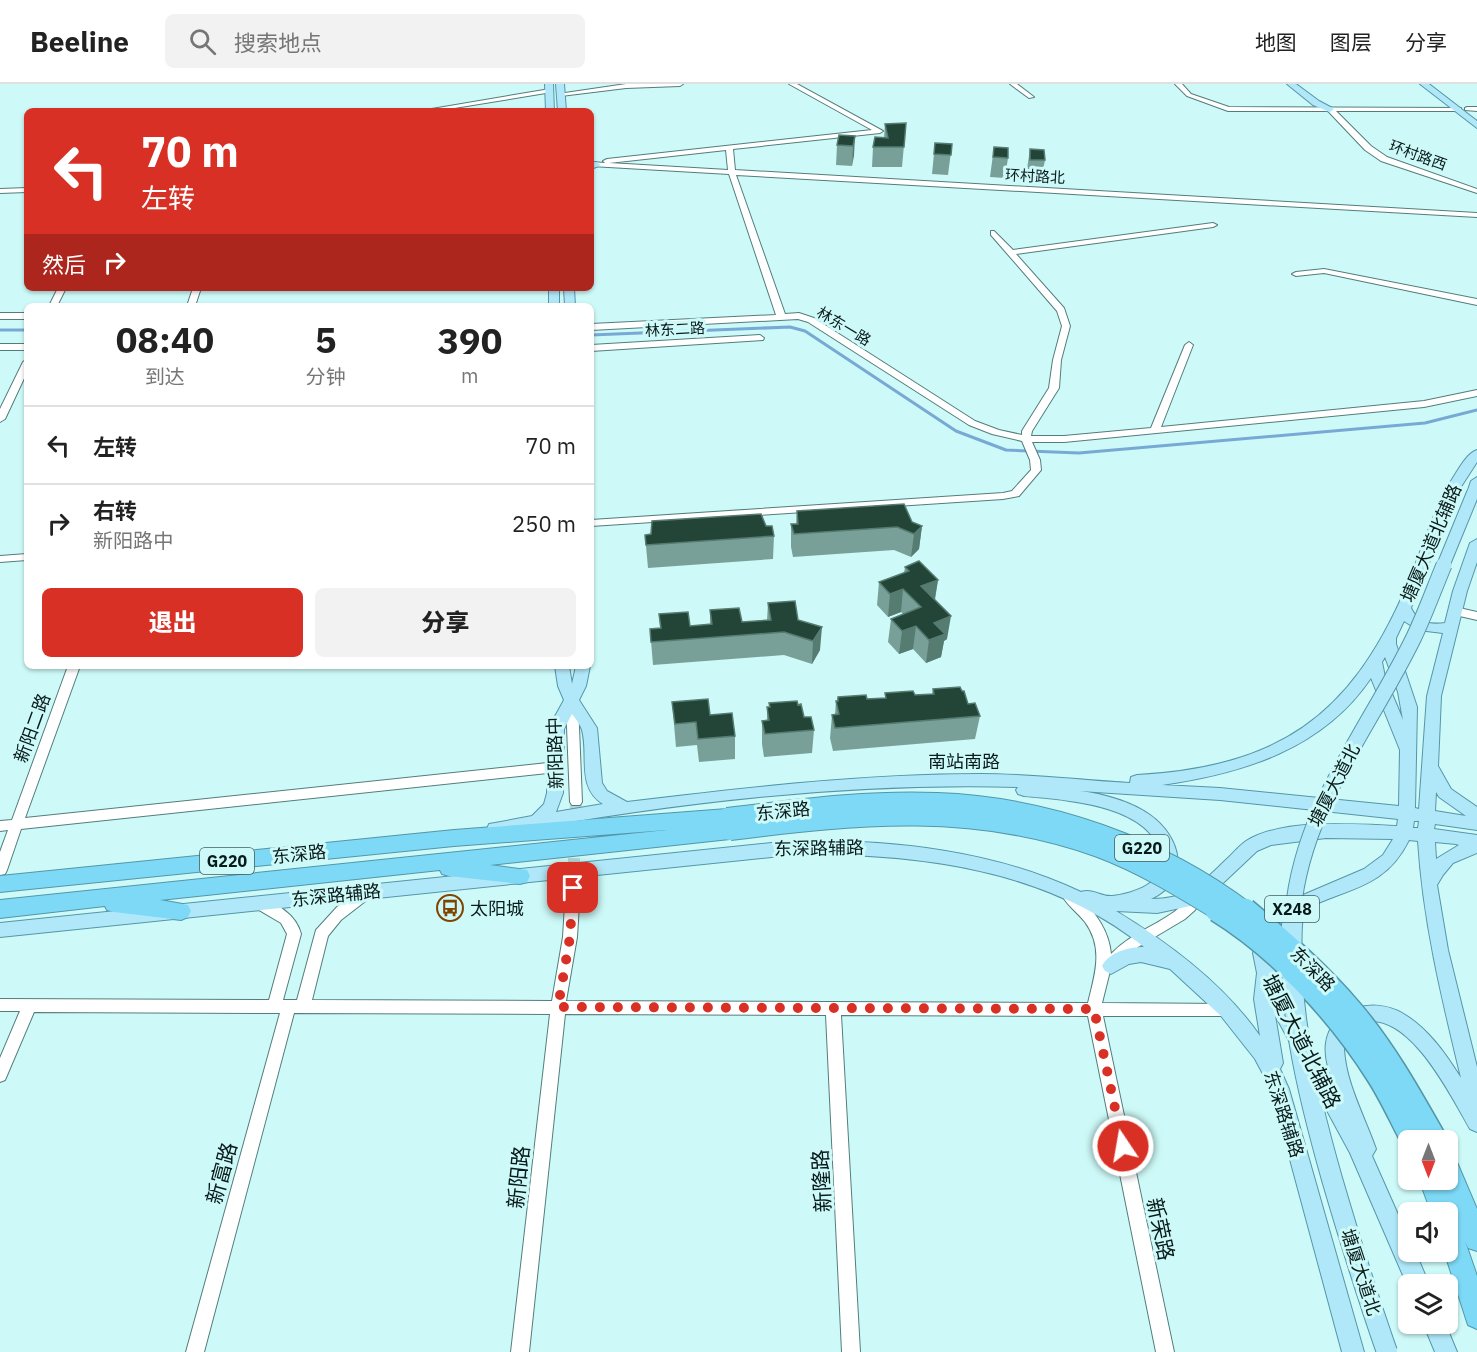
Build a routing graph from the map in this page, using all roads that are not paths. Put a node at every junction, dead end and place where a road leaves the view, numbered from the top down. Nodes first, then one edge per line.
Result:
1 (560, 84) edge
2 (680, 84) edge
3 (792, 84) edge
4 (1013, 84) edge
5 (1178, 84) edge
6 (1291, 84) edge
7 (1298, 84) edge
8 (1424, 84) edge
9 (1432, 84) edge
10 (549, 88) edge
11 (561, 94) junction
12 (1031, 97) dead end
13 (439, 108) edge
14 (550, 108) edge
15 (562, 108) edge
16 (1330, 109) junction
17 (1468, 109) edge
18 (1477, 117) edge
19 (1477, 125) edge
20 (729, 147) junction
21 (594, 165) edge
22 (594, 165) edge
23 (732, 172) junction
24 (24, 188) edge
25 (0, 189) edge
26 (1477, 191) edge
27 (1477, 215) edge
28 (1213, 225) dead end
29 (994, 233) dead end
30 (1012, 252) junction
31 (1296, 274) dead end
32 (1477, 302) edge
33 (0, 316) edge
34 (24, 316) edge
35 (781, 316) junction
36 (594, 327) edge
37 (760, 338) dead end
38 (1189, 345) dead end
39 (0, 347) edge
40 (24, 347) edge
41 (594, 348) edge
42 (24, 368) edge
43 (1477, 393) edge
44 (0, 419) edge
45 (1155, 430) junction
46 (1027, 444) junction
47 (1477, 454) edge
48 (1475, 487) edge
49 (594, 523) edge
50 (1477, 543) edge
51 (24, 557) edge
52 (0, 559) edge
53 (1403, 608) junction
54 (1455, 611) junction
55 (1477, 616) edge
56 (1451, 626) junction
57 (1389, 636) junction
58 (1375, 661) junction
59 (73, 669) edge
60 (562, 669) edge
61 (582, 669) edge
62 (572, 702) junction
63 (1407, 751) junction
64 (1429, 763) junction
65 (557, 767) junction
66 (914, 781) junction
67 (1057, 782) junction
68 (576, 802) tunnel mouth
69 (627, 808) junction
70 (1406, 813) junction
71 (1477, 815) edge
72 (537, 821) junction
73 (17, 824) junction
74 (728, 824) junction
75 (1477, 824) edge
76 (0, 826) edge
77 (1426, 826) junction
78 (1403, 833) junction
79 (454, 838) junction
80 (1477, 840) edge
81 (1477, 846) edge
82 (414, 864) junction
83 (0, 870) edge
84 (520, 876) junction
85 (0, 884) edge
86 (1429, 885) junction
87 (573, 888) tunnel mouth
88 (1061, 890) junction
89 (367, 892) junction
90 (1198, 896) junction
91 (76, 900) junction
92 (1099, 900) junction
93 (259, 903) junction
94 (0, 909) edge
95 (181, 911) junction
96 (0, 930) edge
97 (1143, 936) junction
98 (1107, 970) junction
99 (1185, 970) junction
100 (1264, 971) junction
101 (0, 1005) edge
102 (30, 1005) junction
103 (289, 1006) junction
104 (558, 1007) junction
105 (833, 1008) junction
106 (1094, 1009) junction
107 (1227, 1010) junction
108 (0, 1075) edge
109 (1280, 1089) junction
110 (1477, 1106) edge
111 (1477, 1123) edge
112 (1408, 1130) edge
113 (1429, 1130) edge
114 (1457, 1190) edge
115 (1378, 1194) junction
116 (1477, 1239) edge
117 (1458, 1256) edge
118 (1414, 1274) edge
119 (1477, 1316) edge
120 (1439, 1334) edge
121 (195, 1352) edge
122 (520, 1352) edge
123 (851, 1352) edge
124 (1165, 1352) edge
125 (1353, 1352) edge
126 (1387, 1352) edge
127 (1446, 1352) edge

1 - 11 main road
2 - 11 street
3 - 20 street
4 - 12 street
5 - 16 street
6 - 16 main road, 环村路西
7 - 16 main road, 环村路西
8 - 17 main road
9 - 17 main road
10 - 13 street
10 - 14 main road
11 - 15 main road
16 - 17 street
16 - 26 street, 环村路西
17 - 18 main road
17 - 19 main road
20 - 21 street
20 - 23 street
22 - 23 street, 环村路北
23 - 27 street, 环村路北
23 - 35 street
24 - 25 street
28 - 30 street
29 - 30 street
30 - 46 street
31 - 32 street
33 - 34 street
35 - 36 street, 林东一路
35 - 46 street, 林东一路
37 - 41 street, 林东二路
38 - 45 street
39 - 40 street
42 - 44 street
43 - 45 street, 林东一路
45 - 46 street, 林东一路
46 - 49 street
47 - 53 main road, 塘厦大道北辅路
48 - 126 main road, 塘厦大道北 / X248, bridge
50 - 54 main road
51 - 52 street
53 - 56 main road
53 - 57 main road, 塘厦大道北辅路
54 - 55 street
54 - 56 main road
56 - 64 main road
57 - 58 main road, 塘厦大道北辅路
57 - 63 main road, 塘厦大道北辅路
58 - 63 main road, 塘厦大道北辅路
58 - 67 main road
59 - 73 street, 新阳二路
60 - 62 main road, 新阳路中
61 - 62 main road, 新阳路中
62 - 65 main road
62 - 68 street, 新阳路中
62 - 69 main road
63 - 70 main road, 塘厦大道北辅路
64 - 71 main road
64 - 77 main road
65 - 72 main road
65 - 73 street
66 - 67 main road, 南站南路
66 - 69 main road, 南站南路
66 - 92 main road
67 - 70 main road, 南站南路
69 - 72 main road, 南站南路
70 - 77 main road, 南站南路
70 - 78 main road, 塘厦大道北辅路
72 - 79 main road, 南站南路
73 - 76 street
73 - 83 street, 新阳二路
74 - 79 highway, 东深路 / G220
74 - 82 highway, 东深路 / G220
74 - 112 highway, 东深路 / G220, bridge
74 - 113 highway, 东深路 / G220, bridge
75 - 77 main road, 南站南路
77 - 78 main road, 南站南路
77 - 80 main road, 南站南路
77 - 86 main road
78 - 90 main road, 南站南路
78 - 100 main road, 塘厦大道北辅路
79 - 85 highway, 东深路 / G220
81 - 86 main road
82 - 84 highway
82 - 91 highway, 东深路 / G220
84 - 88 main road, 东深路辅路
84 - 89 main road, 东深路辅路
86 - 110 main road
87 - 104 street
88 - 92 main road, 南站南路
88 - 97 main road, 东深路辅路
88 - 98 street
89 - 93 main road, 东深路辅路
89 - 103 street
90 - 92 main road, 南站南路
90 - 97 street
91 - 94 highway, 东深路 / G220
91 - 95 highway
93 - 95 main road, 东深路辅路
93 - 103 street
95 - 96 main road, 东深路辅路
97 - 98 street
97 - 99 main road, 东深路辅路
98 - 99 main road
98 - 106 street, 新荣路
99 - 107 main road, 东深路辅路
100 - 109 main road
100 - 115 main road, 塘厦大道北辅路
101 - 102 street
102 - 103 street
102 - 108 street
103 - 104 street
103 - 121 street, 新富路
104 - 105 street
104 - 122 street, 新阳路
105 - 106 street
105 - 123 street, 新隆路
106 - 107 street
106 - 124 street, 新荣路
107 - 109 main road, 东深路辅路
109 - 125 main road, 东深路辅路
111 - 115 main road
114 - 116 highway
115 - 118 main road, 塘厦大道北辅路
117 - 119 highway
120 - 127 main road

